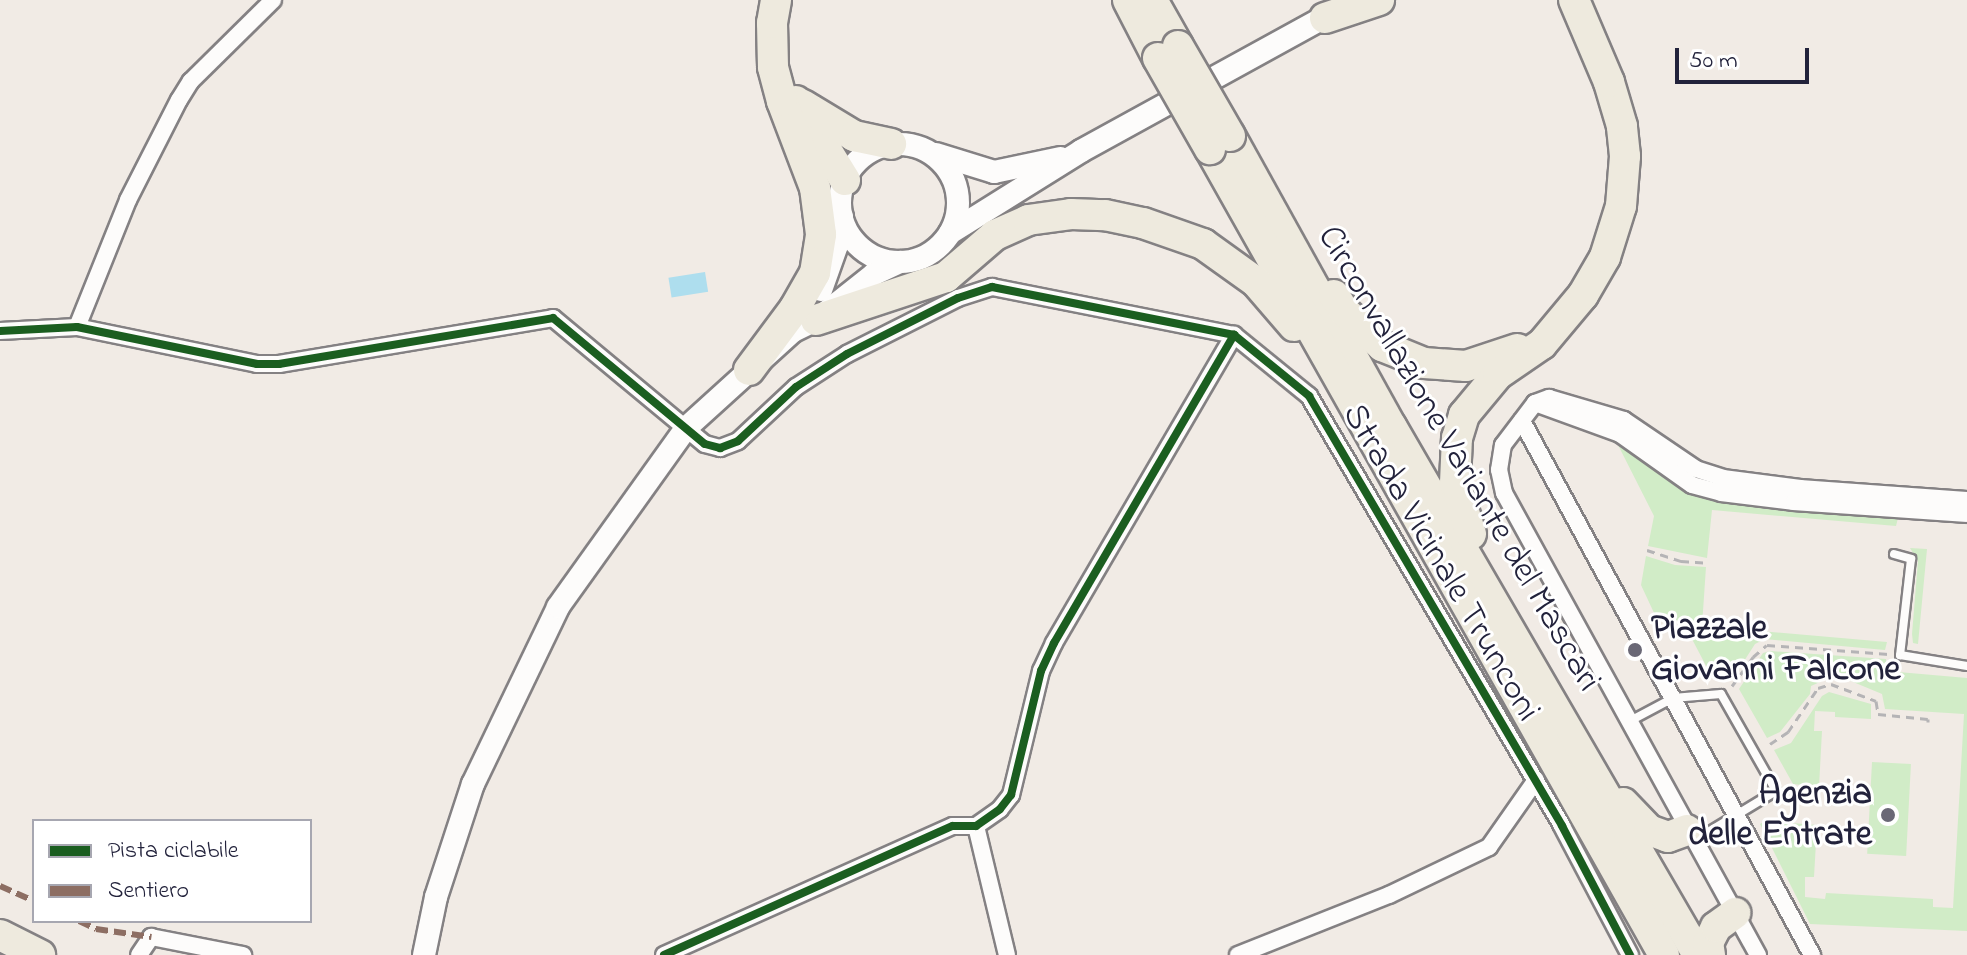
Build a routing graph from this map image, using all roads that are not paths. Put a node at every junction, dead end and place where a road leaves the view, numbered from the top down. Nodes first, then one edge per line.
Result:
1 (273, 0) edge
2 (1128, 0) edge
3 (1152, 0) edge
4 (1354, 0) edge
5 (1379, 0) edge
6 (1552, 0) edge
7 (1574, 0) edge
8 (1583, 0) edge
9 (774, 11) edge
10 (1325, 18) junction
11 (1168, 52) junction
12 (1597, 55) junction
13 (794, 97) junction
14 (1220, 143) junction
15 (891, 144) junction
16 (928, 151) junction
17 (1081, 151) junction
18 (845, 180) junction
19 (842, 216) junction
20 (950, 233) junction
21 (900, 262) junction
22 (805, 325) junction
23 (1557, 326) junction
24 (77, 327) junction
25 (0, 331) edge
26 (1234, 335) junction
27 (749, 370) junction
28 (1535, 403) junction
29 (1522, 421) junction
30 (686, 428) junction
31 (1375, 442) junction
32 (1967, 500) edge
33 (1967, 514) edge
34 (1894, 554) dead end
35 (1967, 666) edge
36 (1549, 694) junction
37 (1673, 698) junction
38 (1629, 721) junction
39 (1596, 774) junction
40 (1536, 780) junction
41 (1737, 817) junction
42 (976, 826) junction
43 (1690, 836) junction
44 (1735, 913) junction
45 (0, 935) edge
46 (40, 955) edge
47 (139, 955) edge
48 (243, 955) edge
49 (424, 955) edge
50 (664, 955) edge
51 (1007, 955) edge
52 (1238, 955) edge
53 (1630, 955) edge
54 (1664, 955) edge
55 (1698, 955) edge
56 (1710, 955) edge
57 (1758, 955) edge
58 (1812, 955) edge

1 - 24 street
2 - 11 highway, Circonvallazione Variante del Mascari
3 - 11 highway, Circonvallazione Variante del Mascari
4 - 10 main road
5 - 10 highway
6 - 12 highway
7 - 12 highway
8 - 12 highway
9 - 13 highway
9 - 27 highway
10 - 17 main road
11 - 14 highway, Circonvallazione Variante del Mascari, bridge
12 - 23 highway
13 - 15 highway
13 - 18 highway
14 - 23 highway
14 - 31 highway, Circonvallazione Variante del Mascari
14 - 36 highway, Circonvallazione Variante del Mascari
15 - 16 main road
15 - 18 main road
16 - 17 main road
16 - 20 main road
17 - 20 main road
18 - 19 main road
19 - 21 main road
19 - 22 main road
20 - 21 main road
21 - 22 main road
22 - 27 main road
22 - 31 highway
23 - 36 highway
24 - 25 street
24 - 30 street
26 - 30 street, Strada Vicinale Trunconi
26 - 40 street, Strada Vicinale Trunconi
26 - 42 street
27 - 30 main road
28 - 29 street
28 - 32 street
28 - 33 street
29 - 37 street
29 - 38 street
30 - 49 main road
31 - 54 highway, Circonvallazione Variante del Mascari
34 - 35 lane
36 - 39 highway, Circonvallazione Variante del Mascari
37 - 38 lane
37 - 41 street
37 - 41 lane
38 - 43 street
39 - 43 highway
39 - 55 highway, Circonvallazione Variante del Mascari
40 - 52 street
40 - 53 street, Strada Vicinale Trunconi
41 - 43 lane
41 - 58 street
42 - 50 street
42 - 51 street
43 - 44 street
44 - 56 highway
44 - 57 street
45 - 46 highway
47 - 48 street

